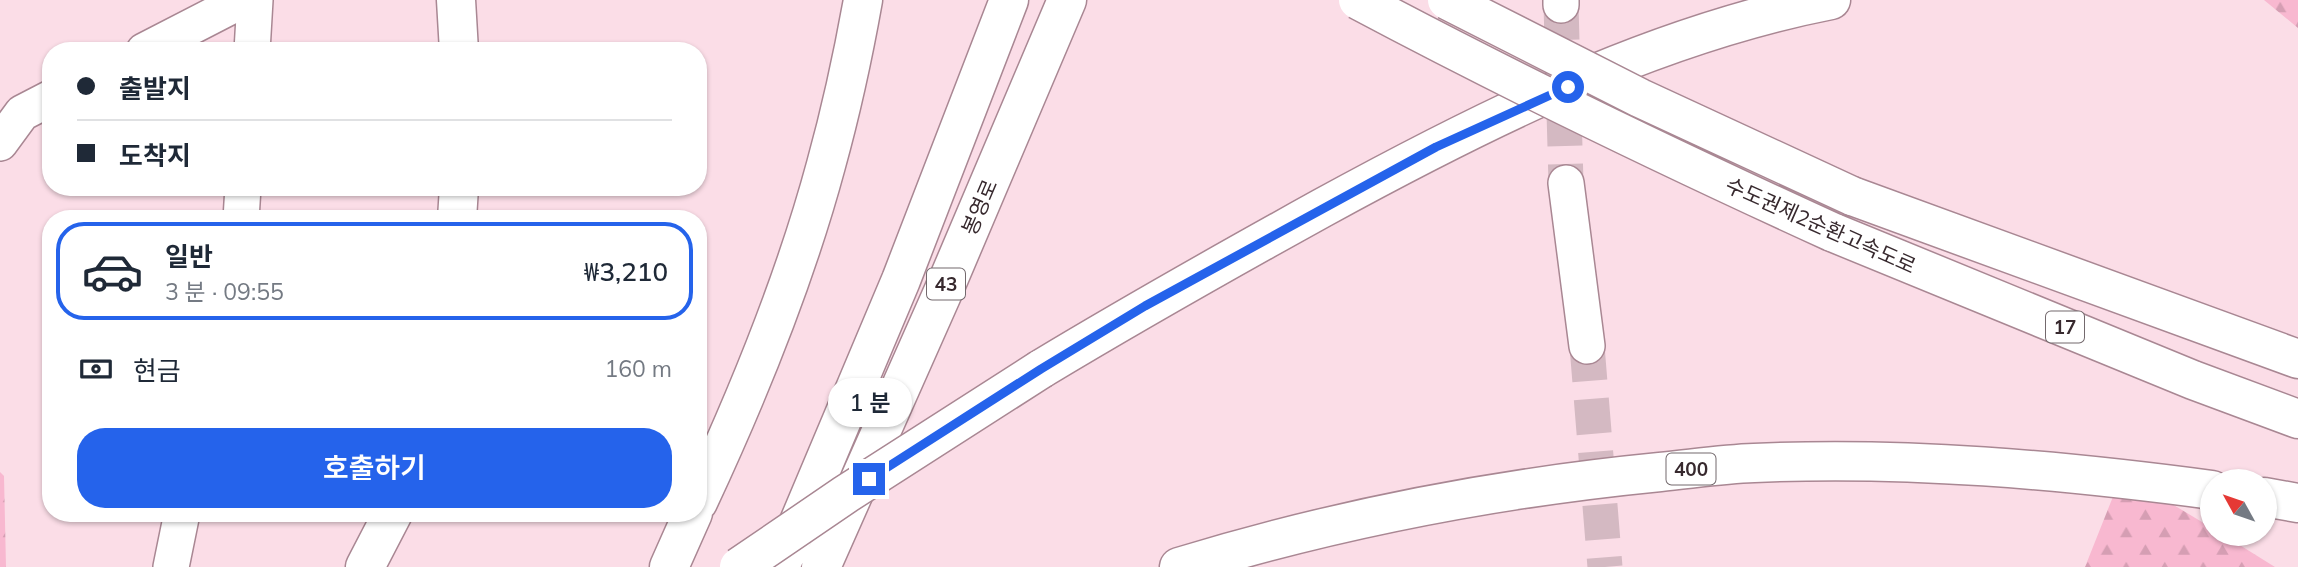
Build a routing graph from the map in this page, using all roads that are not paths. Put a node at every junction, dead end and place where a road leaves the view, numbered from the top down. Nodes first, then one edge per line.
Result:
1 (243, 0) edge
2 (255, 0) edge
3 (456, 0) edge
4 (863, 0) edge
5 (1009, 0) edge
6 (1067, 0) edge
7 (1359, 0) edge
8 (1447, 0) edge
9 (1831, 0) edge
10 (161, 42) edge
11 (253, 42) edge
12 (458, 42) edge
13 (42, 103) edge
14 (0, 143) edge
15 (1566, 183) tunnel mouth
16 (1587, 346) tunnel mouth
17 (2298, 359) edge
18 (2298, 419) edge
19 (707, 483) edge
20 (2200, 488) edge
21 (2277, 499) edge
22 (2298, 503) edge
23 (180, 522) edge
24 (388, 522) edge
25 (690, 522) edge
26 (171, 567) edge
27 (365, 567) edge
28 (668, 567) edge
29 (739, 567) edge
30 (780, 567) edge
31 (821, 567) edge
32 (1179, 567) edge

1 - 10 street
2 - 11 street
3 - 12 highway
4 - 19 highway
5 - 30 highway, 43
6 - 31 highway, 봉영로 / 43
7 - 18 highway, 수도권제2순환고속도로 / 17, bridge
8 - 17 highway, 수도권제2순환고속도로 / 17, bridge
9 - 29 highway, bridge
13 - 14 street
15 - 16 street
20 - 32 highway, 400
21 - 22 highway
23 - 26 street
24 - 27 highway
25 - 28 highway

